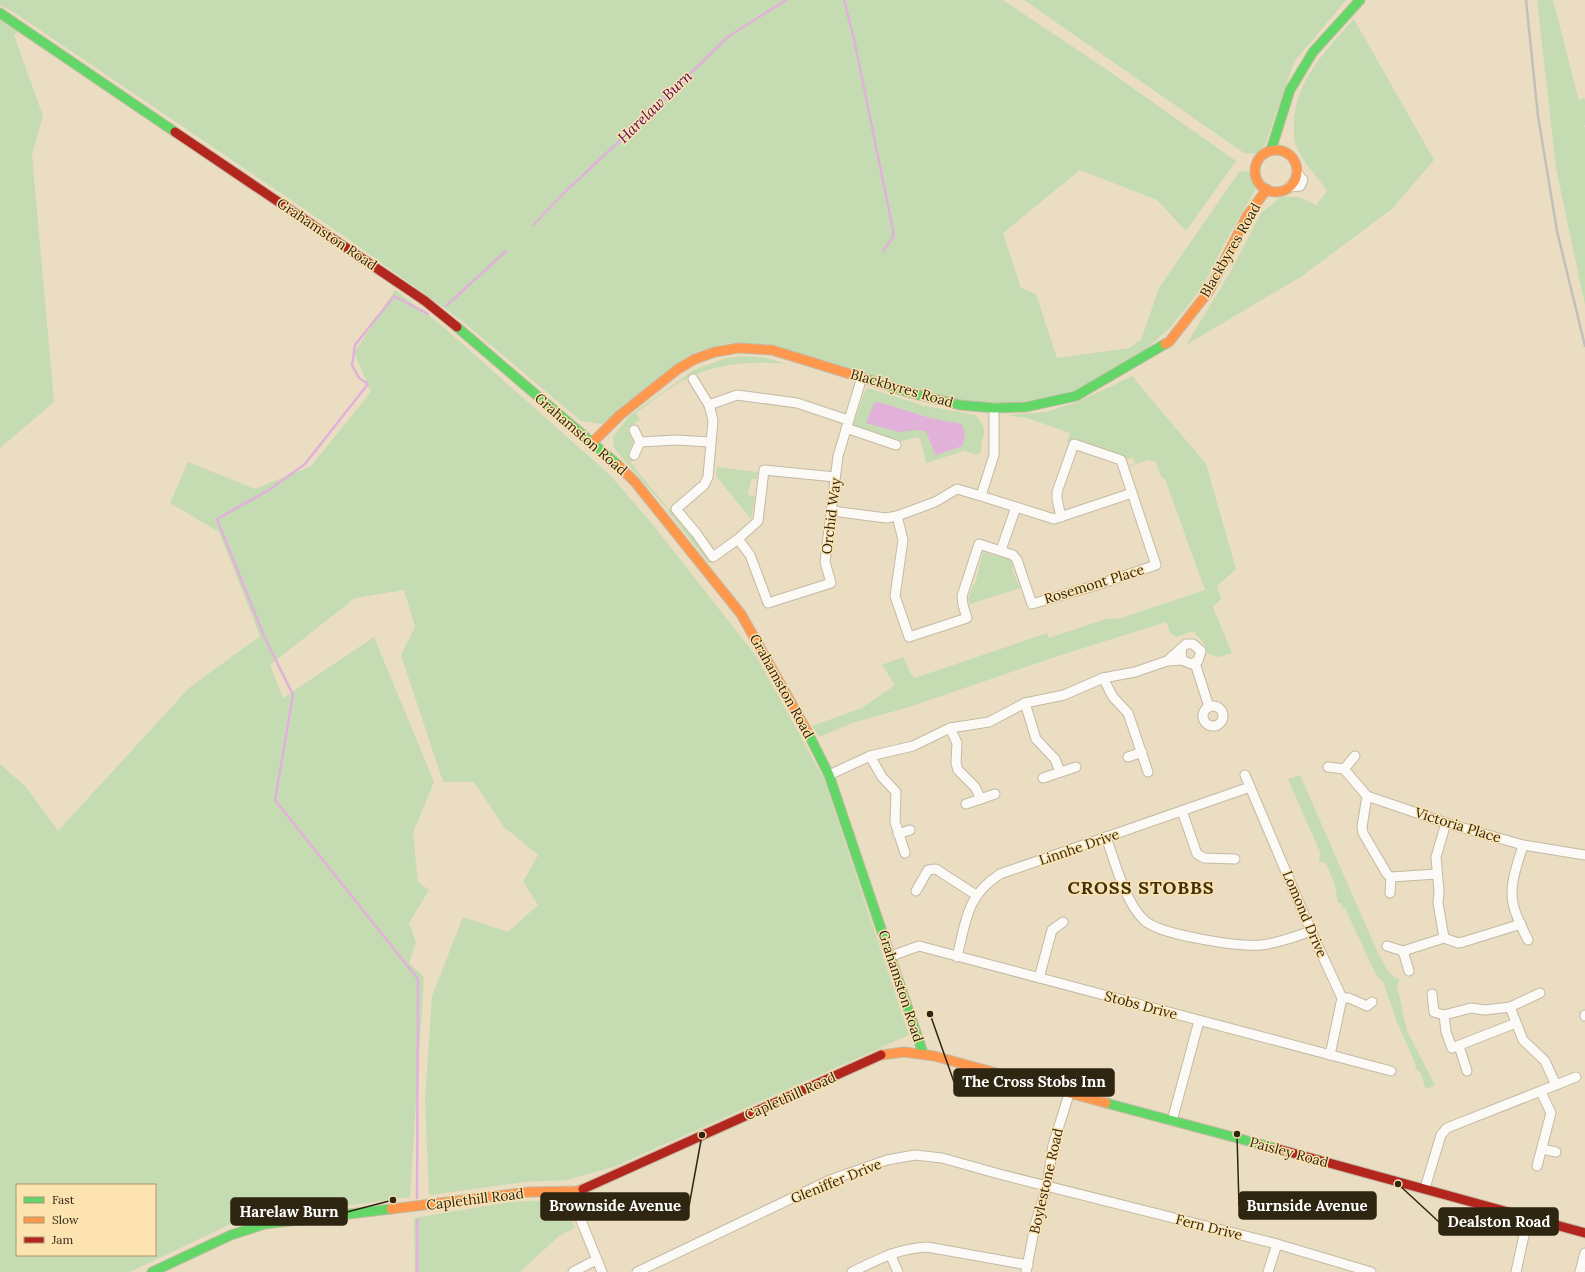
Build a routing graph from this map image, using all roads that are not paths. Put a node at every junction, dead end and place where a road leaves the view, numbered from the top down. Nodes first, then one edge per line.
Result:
1 (1360, 0) edge
2 (0, 13) edge
3 (1271, 150) junction
4 (1267, 189) junction
5 (862, 377) junction
6 (693, 379) dead end
7 (709, 405) junction
8 (994, 408) junction
9 (847, 424) junction
10 (634, 430) dead end
11 (640, 442) junction
12 (710, 442) junction
13 (592, 443) junction
14 (896, 445) dead end
15 (634, 455) dead end
16 (835, 477) junction
17 (1132, 493) junction
18 (981, 496) junction
19 (1016, 507) junction
20 (832, 510) junction
21 (897, 516) junction
22 (1061, 517) junction
23 (738, 539) junction
24 (1001, 550) junction
25 (1185, 643) junction
26 (1182, 660) junction
27 (1167, 661) junction
28 (1195, 663) junction
29 (1102, 678) junction
30 (1025, 703) junction
31 (1209, 707) dead end
32 (950, 728) junction
33 (1142, 752) junction
34 (870, 756) junction
35 (1355, 756) dead end
36 (1128, 757) dead end
37 (1076, 767) dead end
38 (1328, 767) dead end
39 (1344, 769) junction
40 (1060, 772) junction
41 (1148, 772) dead end
42 (829, 775) junction
43 (1245, 775) dead end
44 (1043, 778) dead end
45 (1250, 786) junction
46 (995, 794) dead end
47 (1367, 796) junction
48 (981, 799) junction
49 (966, 804) dead end
50 (1182, 812) junction
51 (1446, 823) junction
52 (910, 830) dead end
53 (898, 834) junction
54 (1106, 837) junction
55 (1523, 845) junction
56 (905, 853) dead end
57 (1585, 855) edge
58 (1235, 859) dead end
59 (1437, 874) junction
60 (1390, 877) junction
61 (916, 891) dead end
62 (1390, 893) dead end
63 (976, 895) junction
64 (1063, 922) dead end
65 (1520, 924) junction
66 (1312, 931) junction
67 (1444, 938) junction
68 (1528, 940) dead end
69 (1387, 946) dead end
70 (1402, 951) junction
71 (891, 956) junction
72 (957, 957) junction
73 (1409, 971) dead end
74 (1039, 978) junction
75 (1540, 993) dead end
76 (1432, 994) dead end
77 (1342, 998) junction
78 (1372, 1002) dead end
79 (1510, 1007) junction
80 (1444, 1015) junction
81 (1199, 1021) junction
82 (1516, 1022) junction
83 (1459, 1046) junction
84 (923, 1054) junction
85 (1330, 1055) junction
86 (1391, 1071) dead end
87 (1467, 1071) dead end
88 (1576, 1077) dead end
89 (1556, 1085) junction
90 (1070, 1091) junction
91 (1542, 1092) junction
92 (1172, 1121) junction
93 (1542, 1149) junction
94 (1556, 1152) dead end
95 (1537, 1166) dead end
96 (1047, 1186) junction
97 (1425, 1188) junction
98 (569, 1191) junction
99 (1528, 1217) junction
100 (1584, 1232) edge
101 (1585, 1242) edge
102 (1277, 1244) junction
103 (1585, 1253) edge
104 (890, 1254) junction
105 (596, 1260) junction
106 (1027, 1269) edge
107 (152, 1272) edge
108 (573, 1272) edge
109 (602, 1272) edge
110 (637, 1272) edge
111 (852, 1272) edge
112 (898, 1272) edge
113 (1268, 1272) edge
114 (1371, 1272) edge
115 (1516, 1272) edge
116 (1580, 1272) edge

1 - 3 main road
2 - 13 main road, Grahamston Road
3 - 4 main road
3 - 4 main road
4 - 8 main road, Blackbyres Road
5 - 8 main road, Blackbyres Road
5 - 9 street, Orchid Way
5 - 13 main road, Blackbyres Road
6 - 7 street
7 - 9 street
7 - 12 street
8 - 18 street
9 - 14 street
9 - 16 street, Orchid Way
10 - 11 street
11 - 12 street
11 - 15 street
12 - 23 street
13 - 42 main road, Grahamston Road
16 - 20 street, Orchid Way
16 - 23 street
17 - 22 street
17 - 22 street
17 - 24 street, Rosemont Place
18 - 19 street
18 - 21 street
19 - 22 street
19 - 24 street
20 - 21 street
20 - 23 street, Orchid Way
21 - 24 street, Rosemont Place
25 - 26 street
25 - 27 street
25 - 28 street
26 - 27 street
26 - 28 street
27 - 29 street
28 - 31 street
29 - 30 street
29 - 33 street
30 - 32 street
30 - 40 street
32 - 34 street
32 - 48 street
33 - 36 street
33 - 41 street
34 - 42 street
34 - 53 street
35 - 39 street
37 - 40 street
38 - 39 street
39 - 47 street
40 - 44 street
42 - 71 main road, Grahamston Road
43 - 45 street, Lomond Drive
45 - 50 street, Linnhe Drive
45 - 66 street, Lomond Drive
46 - 48 street
47 - 51 street, Victoria Place
47 - 60 street
48 - 49 street
50 - 54 street, Linnhe Drive
50 - 58 street
51 - 55 street, Victoria Place
51 - 59 street
52 - 53 street
53 - 56 street
54 - 63 street, Linnhe Drive
54 - 66 street
55 - 57 street, Victoria Place
55 - 65 street
59 - 60 street
59 - 67 street
60 - 62 street
61 - 63 street
63 - 72 street, Linnhe Drive
64 - 74 street
65 - 67 street
65 - 68 street
66 - 77 street, Lomond Drive
67 - 70 street
69 - 70 street
70 - 73 street
71 - 72 street, Stobs Drive
71 - 84 main road, Grahamston Road
72 - 74 street, Stobs Drive
74 - 81 street, Stobs Drive
75 - 79 street
76 - 80 street
77 - 78 street
77 - 85 street
79 - 80 street
79 - 82 street
80 - 83 street
81 - 85 street, Stobs Drive
81 - 92 street
82 - 83 street
82 - 89 street
83 - 87 street
84 - 90 main road, Paisley Road
84 - 98 main road, Caplethill Road
85 - 86 street, Stobs Drive
88 - 89 street
89 - 91 street
90 - 92 main road, Paisley Road
90 - 96 street, Boylestone Road
91 - 93 street
91 - 97 street
92 - 97 main road, Paisley Road
93 - 94 street
93 - 95 street
96 - 102 street, Fern Drive
96 - 106 street, Boylestone Road
96 - 110 street, Gleniffer Drive
97 - 99 main road, Paisley Road
98 - 105 street
98 - 107 main road, Caplethill Road
99 - 100 main road, Paisley Road
99 - 115 street
100 - 101 street
102 - 113 street
102 - 114 street, Fern Drive
103 - 116 street
104 - 106 street
104 - 111 street
104 - 112 street
105 - 108 street
105 - 109 street

